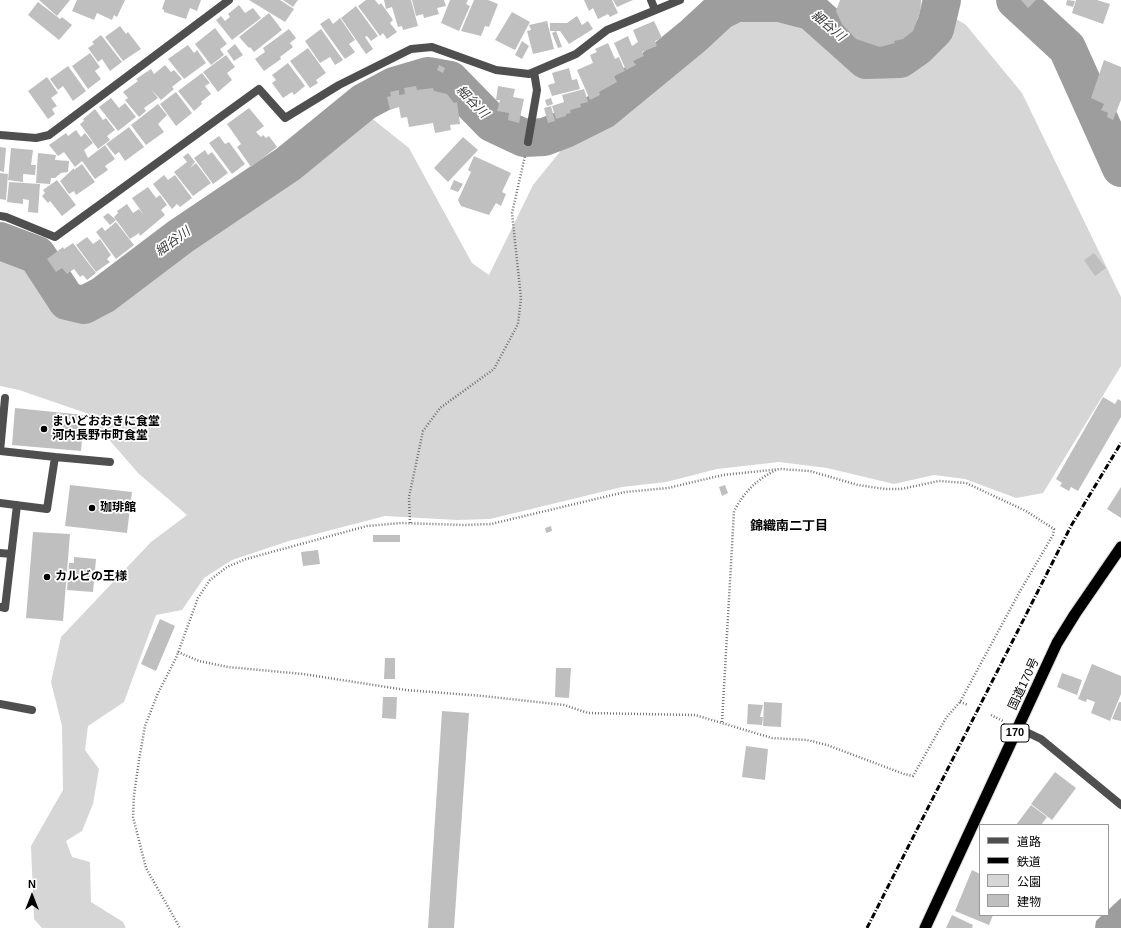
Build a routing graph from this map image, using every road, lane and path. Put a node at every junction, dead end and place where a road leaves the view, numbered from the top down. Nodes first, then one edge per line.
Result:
1 (230, 0) edge
2 (651, 0) edge
3 (680, 0) edge
4 (656, 10) junction
5 (534, 72) junction
6 (0, 135) edge
7 (528, 142) joint
8 (0, 216) edge
9 (5, 398) dead end
10 (0, 451) edge
11 (55, 457) junction
12 (110, 462) dead end
13 (780, 469) junction
14 (0, 503) edge
15 (17, 505) junction
16 (410, 523) junction
17 (1121, 547) edge
18 (0, 553) edge
19 (11, 554) junction
20 (0, 607) edge
21 (178, 652) junction
22 (960, 702) junction
23 (0, 704) edge
24 (968, 705) dead end
25 (32, 710) dead end
26 (722, 722) junction
27 (1018, 728) junction
28 (1121, 805) edge
29 (180, 928) edge
30 (925, 928) edge

1 - 6 street
2 - 4 street
3 - 4 street
4 - 5 street
5 - 7 street
5 - 8 street
7 - 16 path
9 - 10 street
10 - 11 street
11 - 12 street
11 - 15 street
13 - 16 path
13 - 22 path
13 - 26 path
14 - 15 street
15 - 19 street
16 - 21 path
17 - 27 highway, 国道170号 / 170
18 - 19 street
19 - 20 street
21 - 26 path
21 - 29 path
22 - 24 path
22 - 26 path
23 - 25 street
27 - 28 street
27 - 30 highway, 国道170号 / 170

